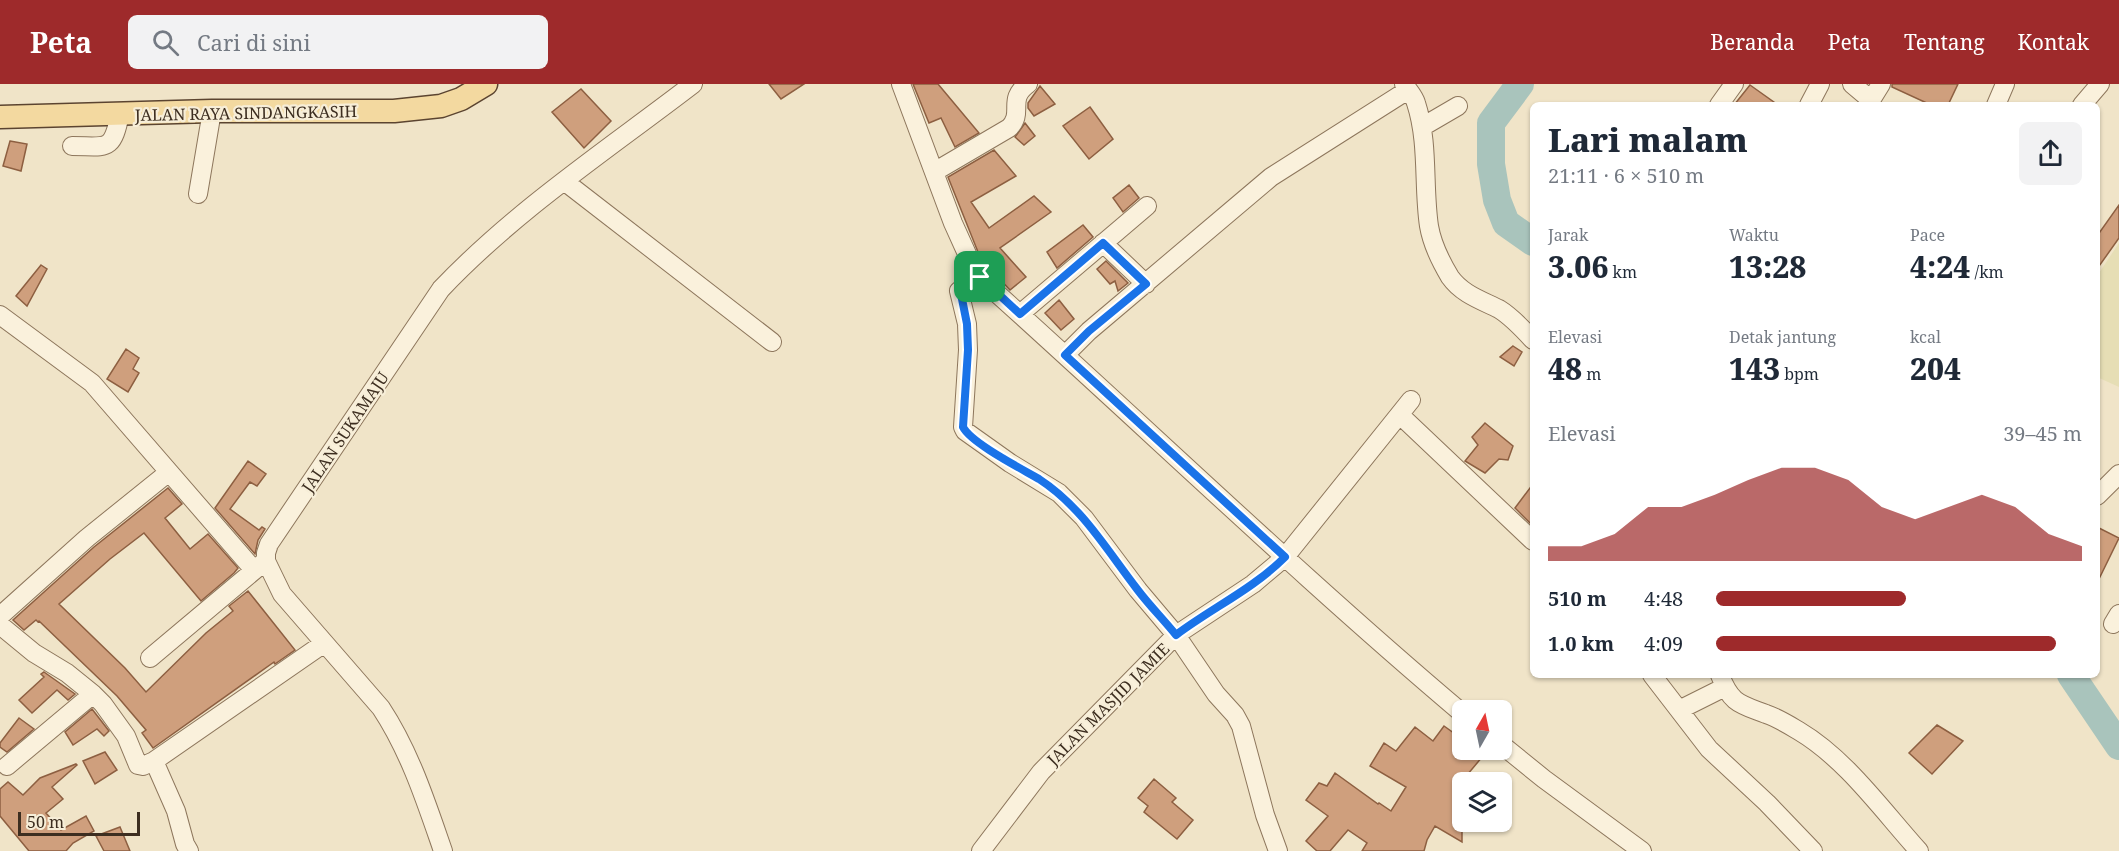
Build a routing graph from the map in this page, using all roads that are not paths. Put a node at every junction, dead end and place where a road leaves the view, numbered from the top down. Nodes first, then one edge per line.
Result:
1 (486, 84) edge
2 (693, 84) edge
3 (901, 84) edge
4 (1028, 84) edge
5 (1734, 84) edge
6 (1820, 84) edge
7 (1852, 84) edge
8 (1881, 84) edge
9 (2005, 84) edge
10 (2100, 84) edge
11 (1406, 87) edge
12 (1721, 102) edge
13 (1811, 102) edge
14 (1869, 102) edge
15 (1997, 102) edge
16 (2085, 102) edge
17 (1458, 106) dead end
18 (212, 111) junction
19 (120, 114) junction
20 (0, 117) edge
21 (1422, 127) junction
22 (72, 146) dead end
23 (934, 172) junction
24 (564, 181) junction
25 (198, 194) dead end
26 (1147, 206) dead end
27 (1103, 243) junction
28 (968, 284) junction
29 (1146, 284) junction
30 (1020, 314) junction
31 (1, 316) edge
32 (1530, 337) edge
33 (772, 342) dead end
34 (1065, 355) junction
35 (1411, 400) dead end
36 (1400, 415) junction
37 (168, 471) junction
38 (2119, 474) edge
39 (2100, 493) edge
40 (1530, 538) edge
41 (1285, 557) junction
42 (260, 566) junction
43 (0, 616) edge
44 (3, 632) edge
45 (1176, 635) junction
46 (323, 644) junction
47 (150, 658) dead end
48 (1654, 678) edge
49 (1721, 686) edge
50 (93, 694) junction
51 (1452, 704) edge
52 (1679, 710) junction
53 (1512, 753) edge
54 (154, 761) junction
55 (7, 766) dead end
56 (189, 851) edge
57 (443, 851) edge
58 (981, 851) edge
59 (1278, 851) edge
60 (1642, 851) edge
61 (1813, 851) edge
62 (1919, 851) edge

1 - 18 main road, JALAN RAYA SINDANGKASIH
2 - 24 street, JALAN SUKAMAJU
3 - 23 street
4 - 23 street
5 - 12 street
6 - 13 street
7 - 14 street
8 - 14 street
9 - 15 street
10 - 16 street
11 - 21 street
11 - 29 street
17 - 21 street
18 - 19 main road, JALAN RAYA SINDANGKASIH
18 - 25 street
19 - 20 main road, JALAN RAYA SINDANGKASIH
19 - 22 street
21 - 32 street
23 - 28 street
24 - 33 street
24 - 42 street, JALAN SUKAMAJU
26 - 27 street
27 - 29 street
27 - 30 street
28 - 30 street
28 - 45 street
29 - 34 street
30 - 34 street
31 - 37 street
34 - 41 street
35 - 36 street, JALAN MASJID JAMIE
36 - 40 street
36 - 41 street, JALAN MASJID JAMIE
37 - 42 street
37 - 43 street
38 - 39 street
41 - 45 street, JALAN MASJID JAMIE
41 - 51 street
42 - 46 street
42 - 47 street
44 - 50 street
45 - 58 street, JALAN MASJID JAMIE
45 - 59 street
46 - 54 street
46 - 57 street
48 - 52 street
49 - 52 street
49 - 62 street
50 - 54 street
50 - 55 street
52 - 61 street
53 - 60 street
54 - 56 street

